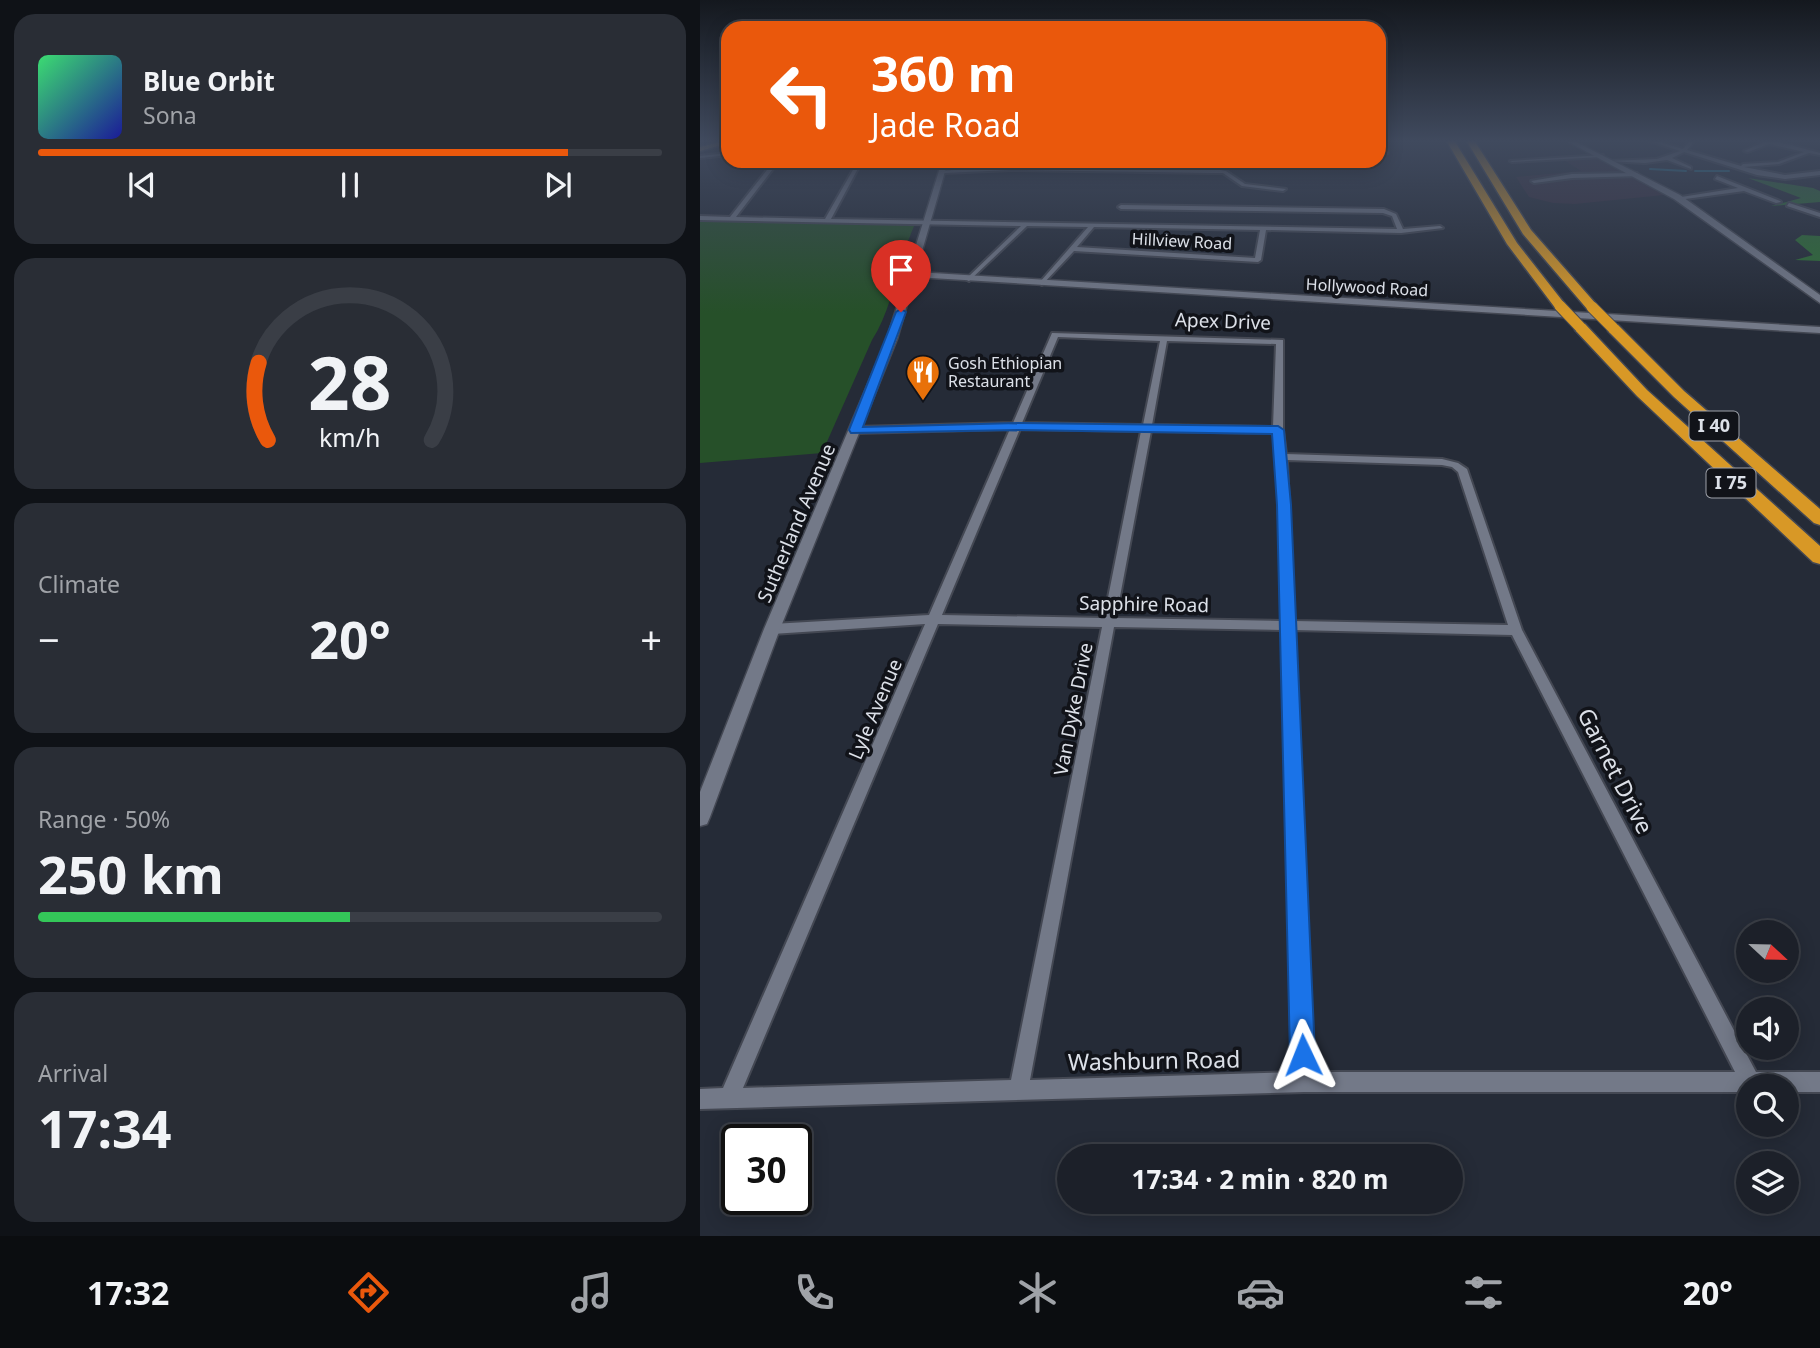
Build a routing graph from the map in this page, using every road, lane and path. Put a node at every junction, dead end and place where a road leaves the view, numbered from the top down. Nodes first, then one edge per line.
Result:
1 (748, 198) edge
2 (840, 198) edge
3 (935, 198) edge
4 (1484, 198) edge
5 (1506, 198) edge
6 (1678, 198) edge
7 (1766, 198) edge
8 (1777, 202) dead end
9 (1789, 205) dead end
10 (1121, 207) dead end
11 (1153, 208) junction
12 (1820, 215) edge
13 (700, 218) edge
14 (732, 218) junction
15 (827, 221) junction
16 (927, 223) junction
17 (1025, 225) junction
18 (1092, 226) junction
19 (1147, 226) junction
20 (1440, 228) dead end
21 (1263, 229) junction
22 (1401, 231) junction
23 (1072, 249) junction
24 (912, 274) junction
25 (969, 278) junction
26 (1042, 283) junction
27 (1820, 300) edge
28 (1820, 330) edge
29 (1055, 335) joint
30 (1164, 338) junction
31 (1642, 393) junction
32 (1018, 426) junction
33 (1145, 427) junction
34 (855, 430) junction
35 (1278, 430) junction
36 (1282, 457) junction
37 (1820, 519) edge
38 (1820, 557) edge
39 (1820, 573) edge
40 (934, 619) junction
41 (1109, 623) junction
42 (1289, 626) junction
43 (772, 629) junction
44 (1516, 630) junction
45 (700, 817) edge
46 (1747, 1074) edge
47 (1304, 1082) junction
48 (1736, 1082) edge
49 (1799, 1082) edge
50 (1820, 1082) edge
51 (1019, 1088) junction
52 (729, 1098) junction
53 (700, 1099) edge

1 - 14 street
2 - 15 street
3 - 16 street, Sutherland Avenue
4 - 31 highway, I 40, bridge
5 - 37 highway, I 40, bridge
6 - 27 main road
7 - 8 street
9 - 12 street
10 - 11 street
11 - 19 street
11 - 22 street
13 - 14 street
14 - 15 street
15 - 16 street
16 - 17 street
16 - 24 street, Sutherland Avenue
17 - 18 street
17 - 25 street
18 - 19 street
18 - 23 street
19 - 21 street
20 - 22 street
21 - 22 street
21 - 23 street, Hillview Road
23 - 26 street
24 - 25 street, Hollywood Road
24 - 34 street, Sutherland Avenue
25 - 26 street, Hollywood Road
26 - 28 street, Hollywood Road
29 - 30 street, Apex Drive
29 - 32 street, Lyle Avenue
30 - 33 street, Van Dyke Drive
30 - 35 street, Apex Drive
31 - 38 highway, I 40
31 - 39 highway, I 75
32 - 33 street
32 - 34 street
32 - 40 street, Lyle Avenue
33 - 35 street
33 - 41 street, Van Dyke Drive
34 - 43 street, Sutherland Avenue
35 - 36 street, Apex Drive
36 - 42 street, Apex Drive
36 - 44 street, Garnet Drive
40 - 41 street, Sapphire Road
40 - 43 street, Sapphire Road
40 - 52 street, Lyle Avenue
41 - 42 street, Sapphire Road
41 - 51 street, Van Dyke Drive
42 - 44 street, Sapphire Road
42 - 47 street, Apex Drive
43 - 45 street, Sutherland Avenue
44 - 46 street, Garnet Drive
47 - 48 street, Washburn Road
47 - 51 street, Washburn Road
49 - 50 street, Washburn Road
51 - 52 street, Washburn Road
52 - 53 street, Washburn Road

